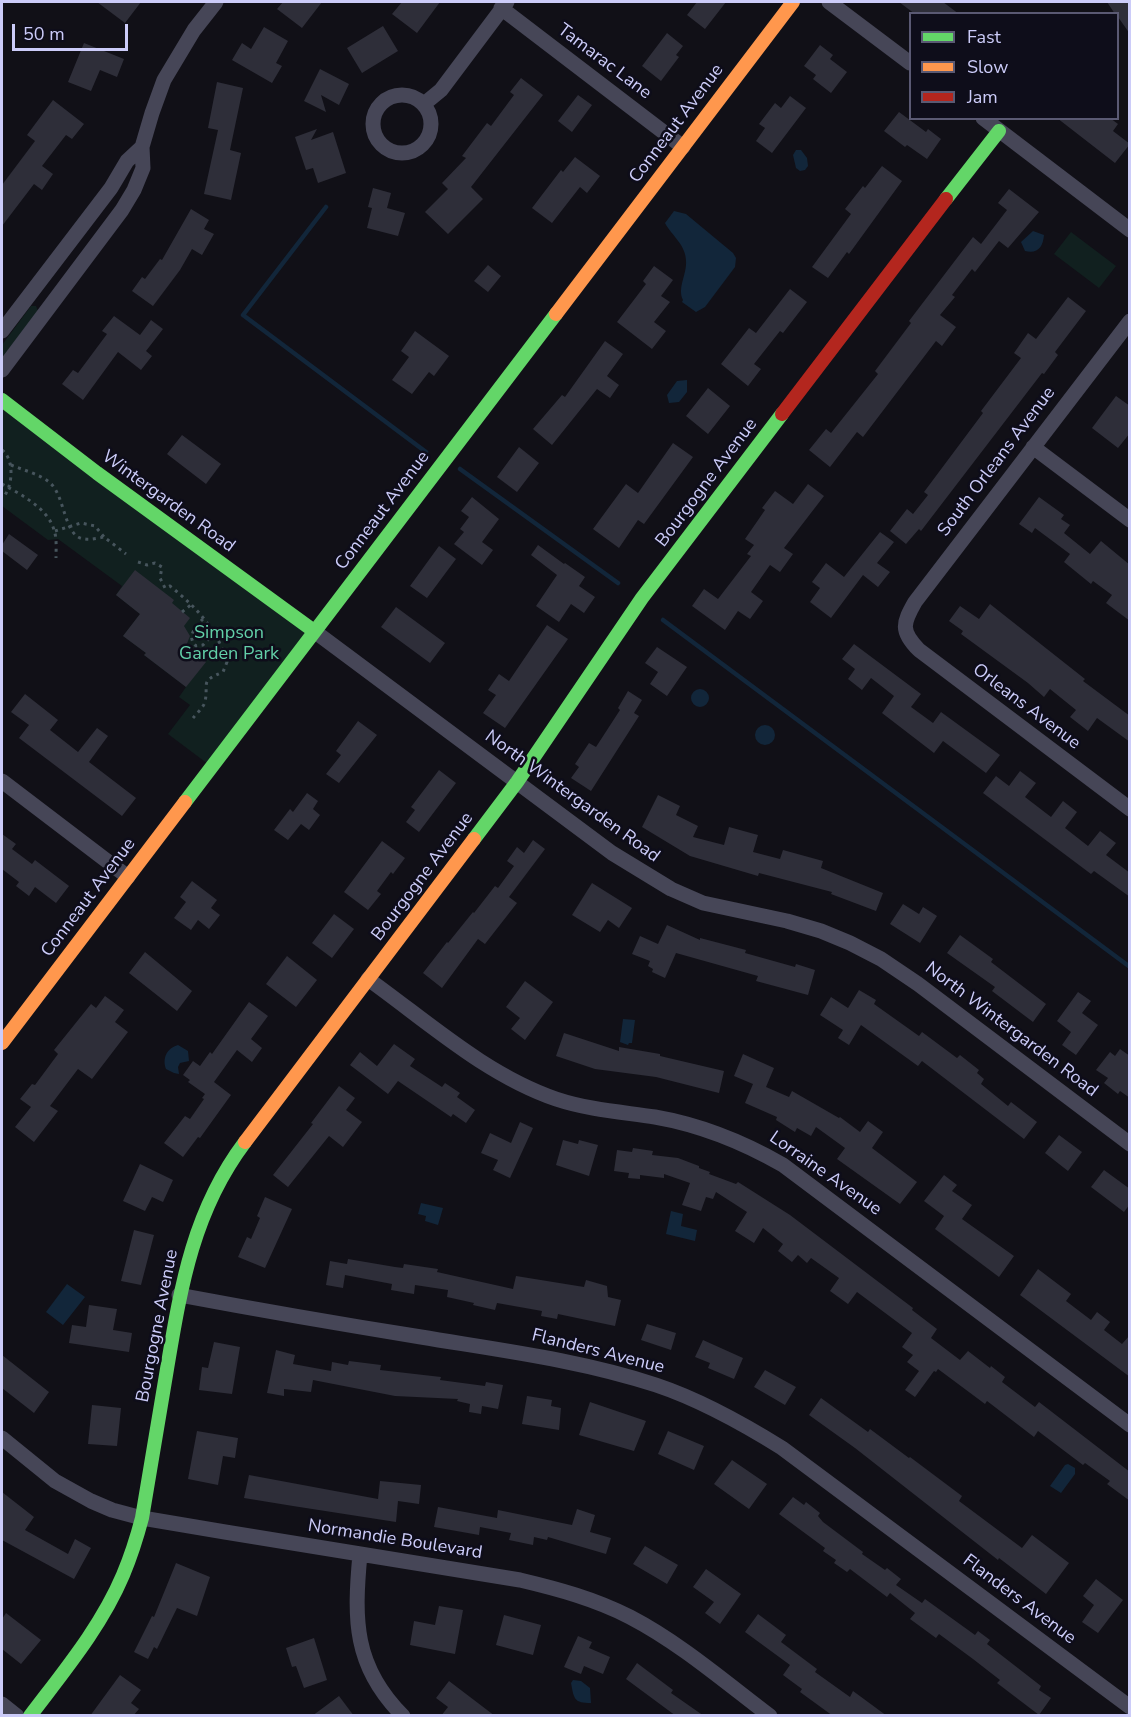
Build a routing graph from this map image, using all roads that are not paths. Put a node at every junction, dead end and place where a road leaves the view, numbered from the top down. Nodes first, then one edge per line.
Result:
1 (216, 2) edge
2 (793, 2) edge
3 (829, 2) edge
4 (504, 5) edge
5 (909, 62) edge
6 (424, 104) dead end
7 (985, 120) edge
8 (999, 131) junction
9 (142, 147) junction
10 (683, 147) junction
11 (98, 205) junction
12 (116, 218) junction
13 (1130, 230) edge
14 (31, 293) junction
15 (50, 307) junction
16 (1130, 321) edge
17 (2, 331) edge
18 (2, 370) edge
19 (2, 400) edge
20 (1033, 447) junction
21 (1130, 520) edge
22 (905, 629) joint
23 (314, 631) junction
24 (2, 781) edge
25 (517, 782) junction
26 (1130, 809) edge
27 (128, 877) junction
28 (368, 979) junction
29 (2, 1043) edge
30 (1130, 1144) edge
31 (179, 1295) junction
32 (1130, 1425) edge
33 (2, 1438) edge
34 (142, 1518) junction
35 (360, 1554) junction
36 (2, 1704) edge
37 (1130, 1707) edge
38 (17, 1716) edge
39 (30, 1716) edge
40 (402, 1716) edge
41 (770, 1716) edge

1 - 9 street
2 - 10 street, Conneaut Avenue
3 - 5 street
4 - 6 street
4 - 10 street, Tamarac Lane
7 - 8 street
8 - 13 street
8 - 25 street, Bourgogne Avenue
9 - 11 street
9 - 12 street
10 - 23 street, Conneaut Avenue
11 - 12 street
11 - 14 street
12 - 15 street
14 - 15 street
14 - 17 street
15 - 18 street
16 - 20 street, South Orleans Avenue
19 - 23 street, Wintergarden Road
20 - 21 street
20 - 22 street, South Orleans Avenue
22 - 26 street, Orleans Avenue
23 - 25 street, North Wintergarden Road
23 - 27 street, Conneaut Avenue
24 - 27 street
25 - 28 street, Bourgogne Avenue
25 - 30 street, North Wintergarden Road
27 - 29 street, Conneaut Avenue
28 - 31 street, Bourgogne Avenue
28 - 32 street, Lorraine Avenue
31 - 34 street, Bourgogne Avenue
31 - 37 street, Flanders Avenue
33 - 34 street, Normandie Boulevard
34 - 35 street, Normandie Boulevard
34 - 39 street, Bourgogne Avenue
35 - 40 street
35 - 41 street, Normandie Boulevard
36 - 38 street

